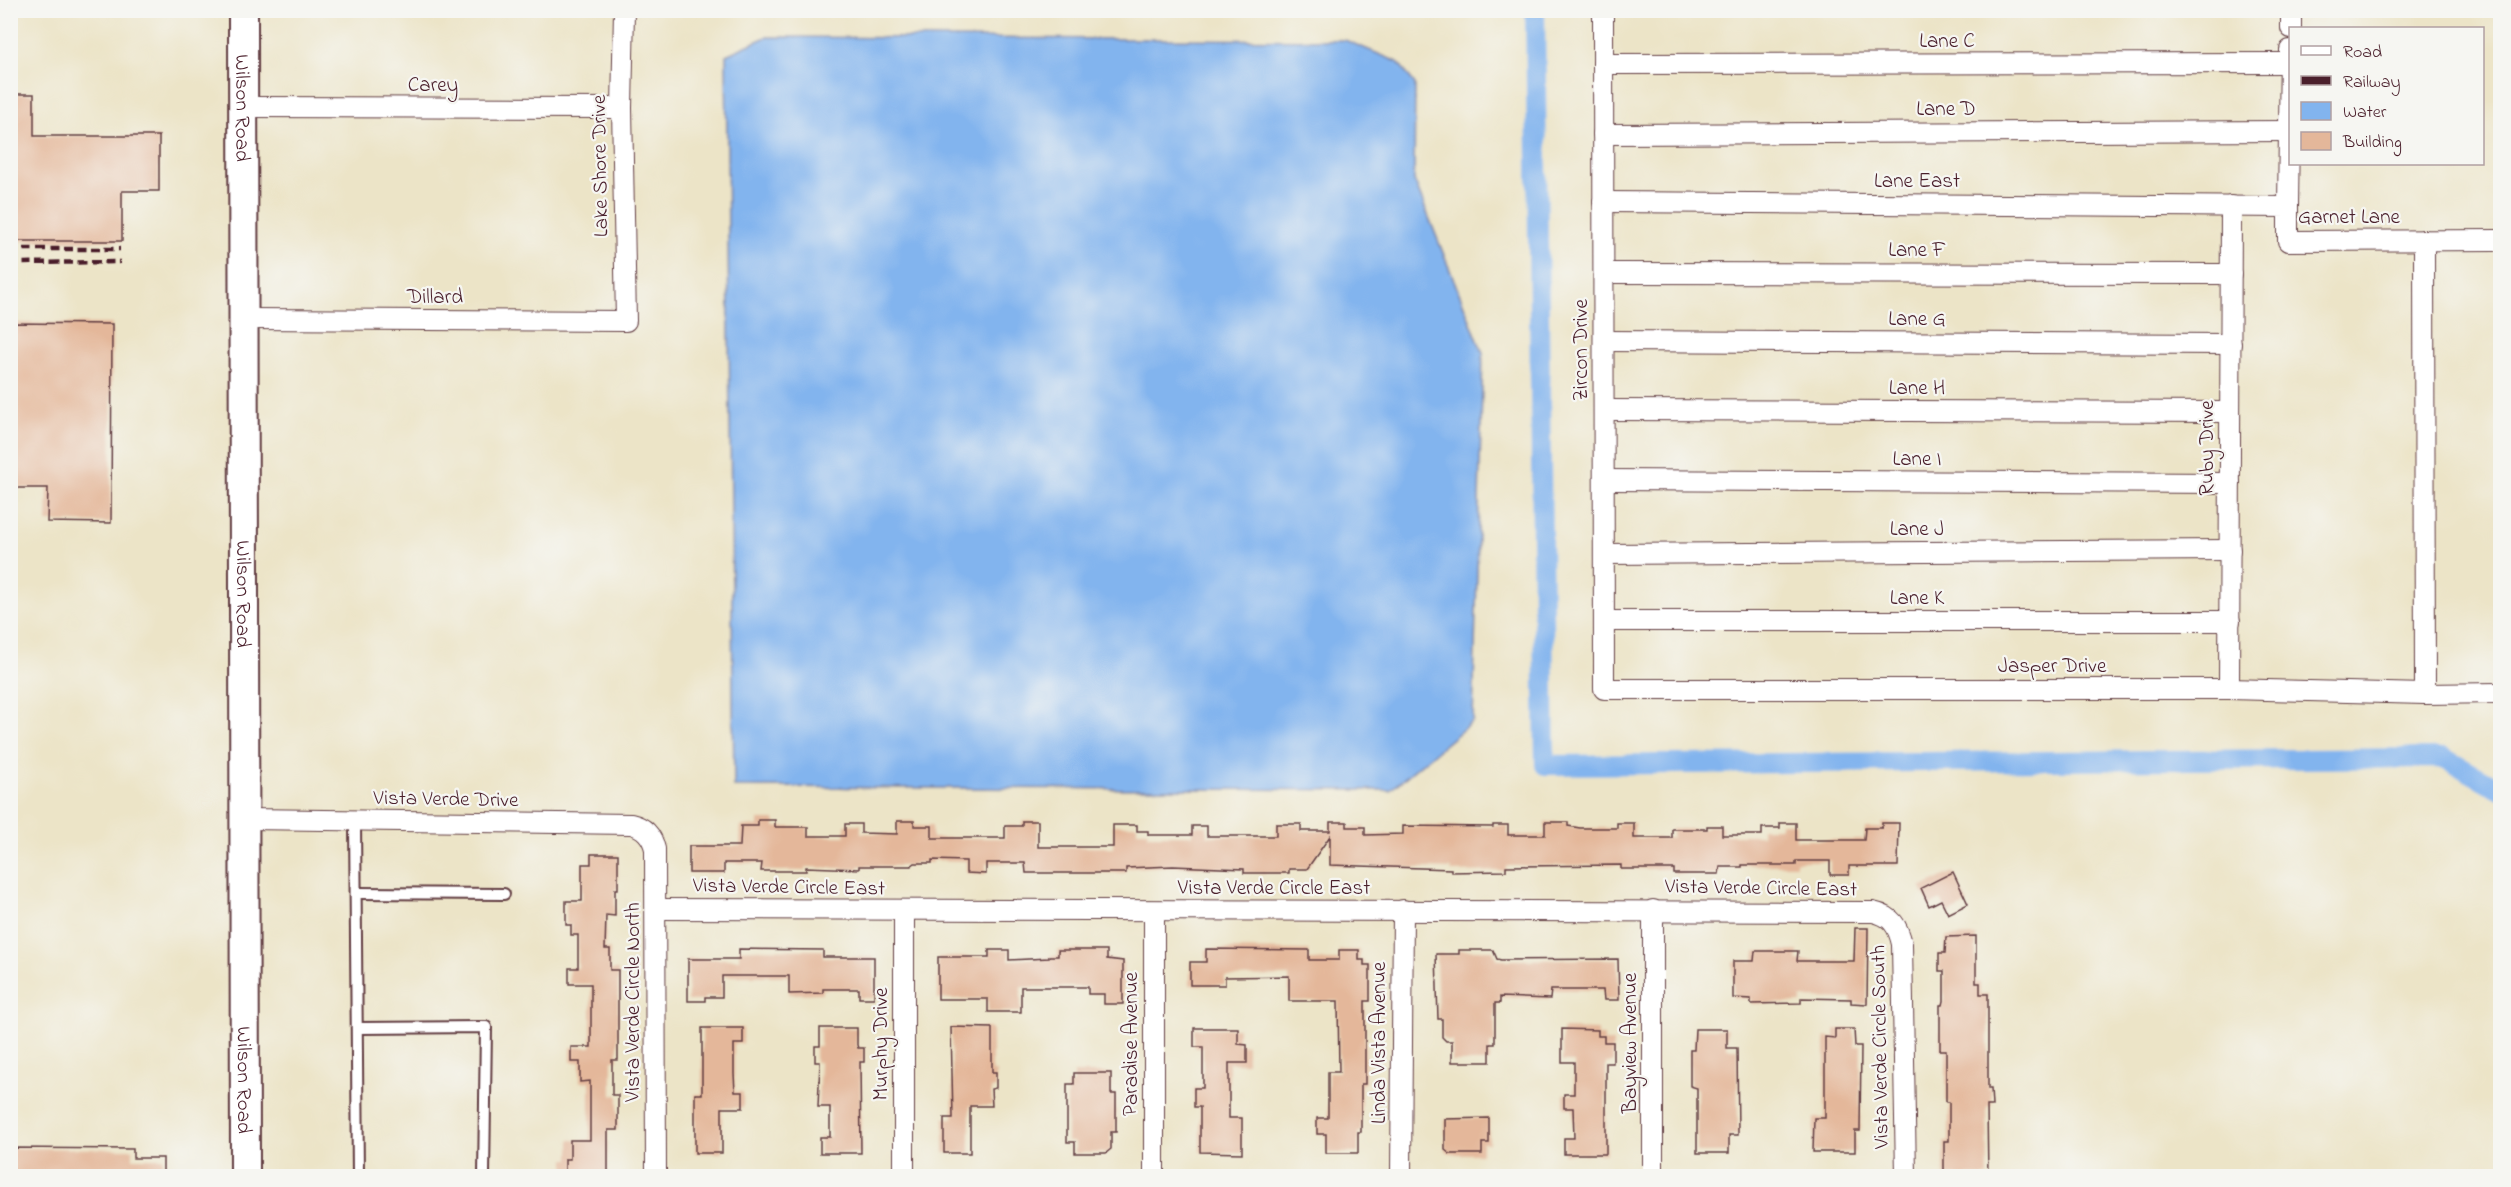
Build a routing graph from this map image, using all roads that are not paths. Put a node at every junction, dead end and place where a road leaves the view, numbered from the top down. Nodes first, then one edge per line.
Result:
1 (243, 10) edge
2 (624, 10) edge
3 (1603, 10) edge
4 (2291, 10) edge
5 (2291, 27) edge
6 (2289, 63) edge
7 (1603, 64) junction
8 (243, 107) junction
9 (622, 108) junction
10 (2289, 131) edge
11 (1603, 134) junction
12 (1603, 202) junction
13 (2231, 206) junction
14 (2289, 207) junction
15 (2424, 240) junction
16 (2500, 240) edge
17 (1604, 273) junction
18 (2231, 274) junction
19 (244, 319) junction
20 (626, 321) joint
21 (1604, 341) junction
22 (2231, 344) junction
23 (1604, 410) junction
24 (2230, 412) junction
25 (1604, 480) junction
26 (2230, 483) junction
27 (2230, 550) junction
28 (1604, 554) junction
29 (1604, 621) junction
30 (2230, 621) junction
31 (1604, 689) joint
32 (2229, 689) junction
33 (2500, 693) edge
34 (2425, 694) junction
35 (244, 819) junction
36 (355, 820) junction
37 (646, 831) joint
38 (356, 893) junction
39 (504, 894) dead end
40 (656, 909) junction
41 (1403, 910) junction
42 (1653, 910) junction
43 (904, 911) junction
44 (1154, 911) junction
45 (1892, 919) joint
46 (357, 1028) junction
47 (245, 1176) edge
48 (358, 1176) edge
49 (484, 1176) edge
50 (656, 1176) edge
51 (904, 1176) edge
52 (1154, 1176) edge
53 (1401, 1176) edge
54 (1653, 1176) edge
55 (1906, 1176) edge

1 - 8 main road, Wilson Road
2 - 9 street, Lake Shore Drive
3 - 7 street, Zircon Drive
4 - 5 street
6 - 7 street, Lane C
7 - 11 street, Zircon Drive
8 - 9 street, Carey
8 - 19 main road, Wilson Road
9 - 20 street, Lake Shore Drive
10 - 11 street, Lane D
10 - 14 street
11 - 12 street, Zircon Drive
12 - 13 street, Lane East
12 - 17 street, Zircon Drive
13 - 14 street, Garnet Lane
13 - 18 street, Ruby Drive
14 - 15 street, Garnet Lane
15 - 16 street, Garnet Lane
15 - 34 street
17 - 18 street, Lane F
17 - 21 street, Zircon Drive
18 - 22 street, Ruby Drive
19 - 20 street, Dillard
19 - 35 main road, Wilson Road
21 - 22 street, Lane G
21 - 23 street, Zircon Drive
22 - 24 street, Ruby Drive
23 - 24 street, Lane H
23 - 25 street, Zircon Drive
24 - 26 street, Ruby Drive
25 - 26 street, Lane I
25 - 28 street, Zircon Drive
26 - 27 street, Ruby Drive
27 - 28 street, Lane J
27 - 30 street, Ruby Drive
28 - 29 street, Zircon Drive
29 - 30 street, Lane K
29 - 31 street, Zircon Drive
30 - 32 street, Ruby Drive
31 - 32 street, Jasper Drive
32 - 34 street, Jasper Drive
33 - 34 street, Jasper Drive
35 - 36 street, Vista Verde Drive
35 - 47 main road, Wilson Road
36 - 37 street, Vista Verde Drive
36 - 38 lane
37 - 40 street, Vista Verde Circle North
38 - 39 lane
38 - 46 lane
40 - 43 street, Vista Verde Circle East
40 - 50 street, Vista Verde Circle North
41 - 42 street, Vista Verde Circle East
41 - 44 street, Vista Verde Circle East
41 - 53 street, Linda Vista Avenue
42 - 45 street, Vista Verde Circle East
42 - 54 street, Bayview Avenue
43 - 44 street, Vista Verde Circle East
43 - 51 street, Murphy Drive
44 - 52 street, Paradise Avenue
45 - 55 street, Vista Verde Circle South
46 - 48 lane
46 - 49 lane

